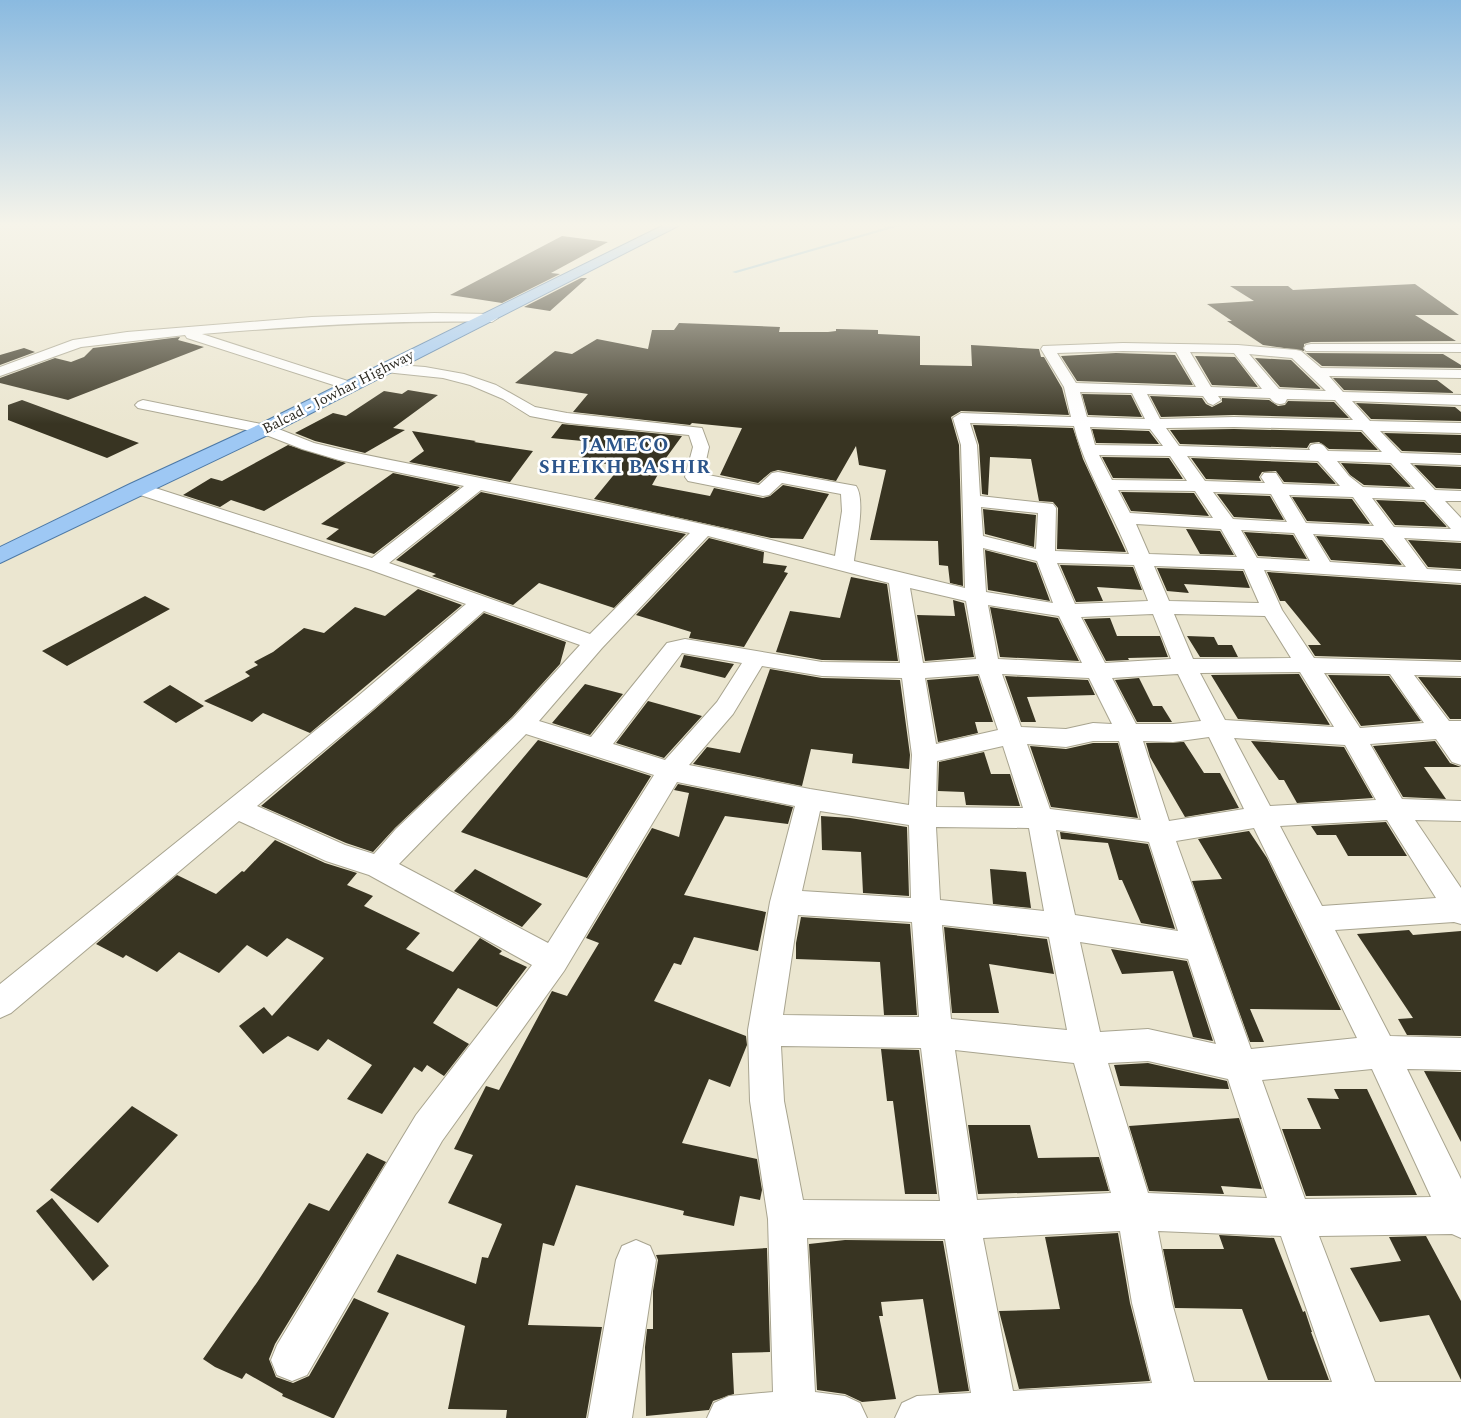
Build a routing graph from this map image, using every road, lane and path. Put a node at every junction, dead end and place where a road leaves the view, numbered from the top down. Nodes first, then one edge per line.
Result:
1 (541, 291) edge
2 (492, 318) junction
3 (180, 331) junction
4 (1180, 347) junction
5 (1311, 348) dead end
6 (1461, 348) edge
7 (1238, 349) junction
8 (1362, 361) dead end
9 (385, 368) junction
10 (0, 372) edge
11 (1317, 372) junction
12 (1380, 373) junction
13 (1437, 374) junction
14 (1461, 374) edge
15 (349, 386) junction
16 (1071, 387) junction
17 (1137, 389) junction
18 (1208, 392) junction
19 (1274, 393) junction
20 (1461, 394) edge
21 (1338, 396) junction
22 (1409, 399) junction
23 (1461, 400) edge
24 (143, 405) dead end
25 (1080, 422) junction
26 (1234, 422) junction
27 (1155, 424) junction
28 (1300, 424) junction
29 (1366, 426) junction
30 (1438, 428) junction
31 (1461, 428) edge
32 (266, 429) junction
33 (1461, 449) edge
34 (1088, 450) junction
35 (1174, 451) junction
36 (1253, 453) junction
37 (1323, 455) junction
38 (1396, 457) junction
39 (1461, 460) edge
40 (478, 484) junction
41 (1107, 485) junction
42 (1200, 486) junction
43 (137, 488) junction
44 (1277, 488) junction
45 (1358, 492) junction
46 (1433, 496) junction
47 (1461, 496) edge
48 (971, 501) junction
49 (1124, 518) junction
50 (1228, 525) junction
51 (1300, 529) junction
52 (1461, 529) edge
53 (704, 530) junction
54 (1390, 532) junction
55 (1461, 535) edge
56 (974, 540) junction
57 (0, 556) edge
58 (1044, 557) junction
59 (1139, 558) junction
60 (1250, 563) junction
61 (844, 565) junction
62 (375, 566) junction
63 (1324, 568) junction
64 (1421, 574) junction
65 (1461, 577) edge
66 (899, 579) junction
67 (976, 596) junction
68 (480, 604) junction
69 (1163, 607) junction
70 (1272, 610) junction
71 (1067, 612) junction
72 (594, 644) junction
73 (755, 660) junction
74 (1306, 665) junction
75 (988, 666) junction
76 (1186, 666) junction
77 (1396, 668) junction
78 (1461, 669) edge
79 (912, 671) junction
80 (1098, 671) junction
81 (522, 724) junction
82 (1216, 728) junction
83 (1452, 729) edge
84 (1129, 734) junction
85 (1012, 735) junction
86 (1353, 737) junction
87 (597, 747) junction
88 (925, 756) junction
89 (1461, 756) edge
90 (670, 771) junction
91 (810, 799) junction
92 (235, 808) junction
93 (1394, 809) junction
94 (1461, 811) edge
95 (922, 817) junction
96 (1261, 817) junction
97 (1040, 818) junction
98 (1161, 833) junction
99 (379, 867) junction
100 (785, 902) junction
101 (1460, 910) edge
102 (926, 911) junction
103 (1313, 919) junction
104 (1063, 926) junction
105 (1201, 948) junction
106 (553, 961) junction
107 (0, 1003) edge
108 (764, 1030) junction
109 (936, 1033) junction
110 (1087, 1048) junction
111 (1381, 1052) junction
112 (1461, 1054) edge
113 (1240, 1066) junction
114 (1135, 1211) junction
115 (1460, 1215) edge
116 (1293, 1218) junction
117 (787, 1219) junction
118 (961, 1220) junction
119 (636, 1260) dead end
120 (292, 1360) dead end
121 (1461, 1404) edge
122 (1180, 1411) edge
123 (1364, 1411) edge
124 (794, 1415) edge
125 (997, 1417) edge
126 (610, 1418) edge
127 (729, 1418) edge
128 (845, 1418) edge
129 (916, 1418) edge

1 - 2 main road, Balcad - Jowhar Highway
2 - 3 street
2 - 9 main road, Balcad - Jowhar Highway
3 - 10 street
3 - 15 street
4 - 7 street
4 - 16 street
4 - 18 street
5 - 6 street
7 - 11 street
7 - 19 street
8 - 12 street
9 - 15 main road, Balcad - Jowhar Highway
9 - 61 street
11 - 12 street
11 - 21 street
12 - 13 street
12 - 22 street
13 - 14 street
13 - 20 street
15 - 32 main road, Balcad - Jowhar Highway
16 - 17 street
16 - 25 street
17 - 18 street
17 - 27 street
18 - 19 street
18 - 26 street
19 - 21 street
19 - 28 street
21 - 22 street
21 - 29 street
22 - 23 street
22 - 30 street
24 - 32 street
25 - 27 street
25 - 34 street
25 - 48 street
26 - 27 street
26 - 28 street
26 - 36 street
27 - 35 street
28 - 29 street
28 - 37 street
29 - 30 street
29 - 38 street
30 - 31 street
30 - 33 street
32 - 40 street
32 - 43 main road, Balcad - Jowhar Highway
34 - 35 street
34 - 41 street
35 - 36 street
35 - 42 street
36 - 37 street
36 - 44 street
37 - 38 street
37 - 45 street
38 - 39 street
38 - 46 street
40 - 53 street
40 - 62 street
41 - 42 street
41 - 49 street
42 - 44 street
42 - 50 street
43 - 57 main road, Balcad - Jowhar Highway
43 - 62 street
44 - 45 street
44 - 51 street
45 - 46 street
45 - 54 street
46 - 47 street
46 - 52 street
48 - 56 street
48 - 58 street
49 - 50 street
49 - 59 street
50 - 51 street
50 - 60 street
51 - 54 street
51 - 63 street
53 - 61 street
53 - 72 street
54 - 55 street
54 - 64 street
56 - 58 street
56 - 67 street
58 - 59 street
58 - 71 street
59 - 60 street
59 - 69 street
60 - 63 street
60 - 70 street
61 - 66 street
62 - 68 street
63 - 64 street
64 - 65 street
66 - 67 street
66 - 79 street
67 - 71 street
67 - 75 street
68 - 72 street
68 - 92 street
69 - 70 street
69 - 71 street
69 - 76 street
70 - 74 street
71 - 80 street
72 - 81 street
73 - 79 street
73 - 87 street
73 - 90 street
74 - 76 street
74 - 77 street
74 - 86 street
75 - 79 street
75 - 80 street
75 - 85 street
76 - 80 street
76 - 82 street
77 - 78 street
77 - 83 street
79 - 88 street
80 - 84 street
81 - 87 street
81 - 99 street
82 - 84 street
82 - 86 street
82 - 96 street
83 - 86 street
83 - 89 street
84 - 85 street
84 - 98 street
85 - 88 street
85 - 97 street
86 - 93 street
87 - 90 street
88 - 95 street
90 - 91 street
90 - 106 street
91 - 95 street
91 - 100 street
92 - 99 street
92 - 107 street
93 - 94 street
93 - 96 street
93 - 101 street
95 - 97 street
95 - 102 street
96 - 98 street
96 - 103 street
97 - 98 street
97 - 104 street
98 - 105 street
99 - 106 street
100 - 102 street
100 - 108 street
101 - 103 street
102 - 104 street
102 - 109 street
103 - 111 street
104 - 105 street
104 - 110 street
105 - 113 street
106 - 120 street
108 - 109 street
108 - 117 street
109 - 110 street
109 - 118 street
110 - 113 street
110 - 114 street
111 - 112 street
111 - 113 street
111 - 115 street
113 - 116 street
114 - 116 street
114 - 118 street
114 - 122 street
115 - 116 street
116 - 123 street
117 - 118 street
117 - 124 street
118 - 125 street
119 - 126 street
121 - 123 street
122 - 123 street
122 - 125 street
124 - 127 street
124 - 128 street
125 - 129 street

